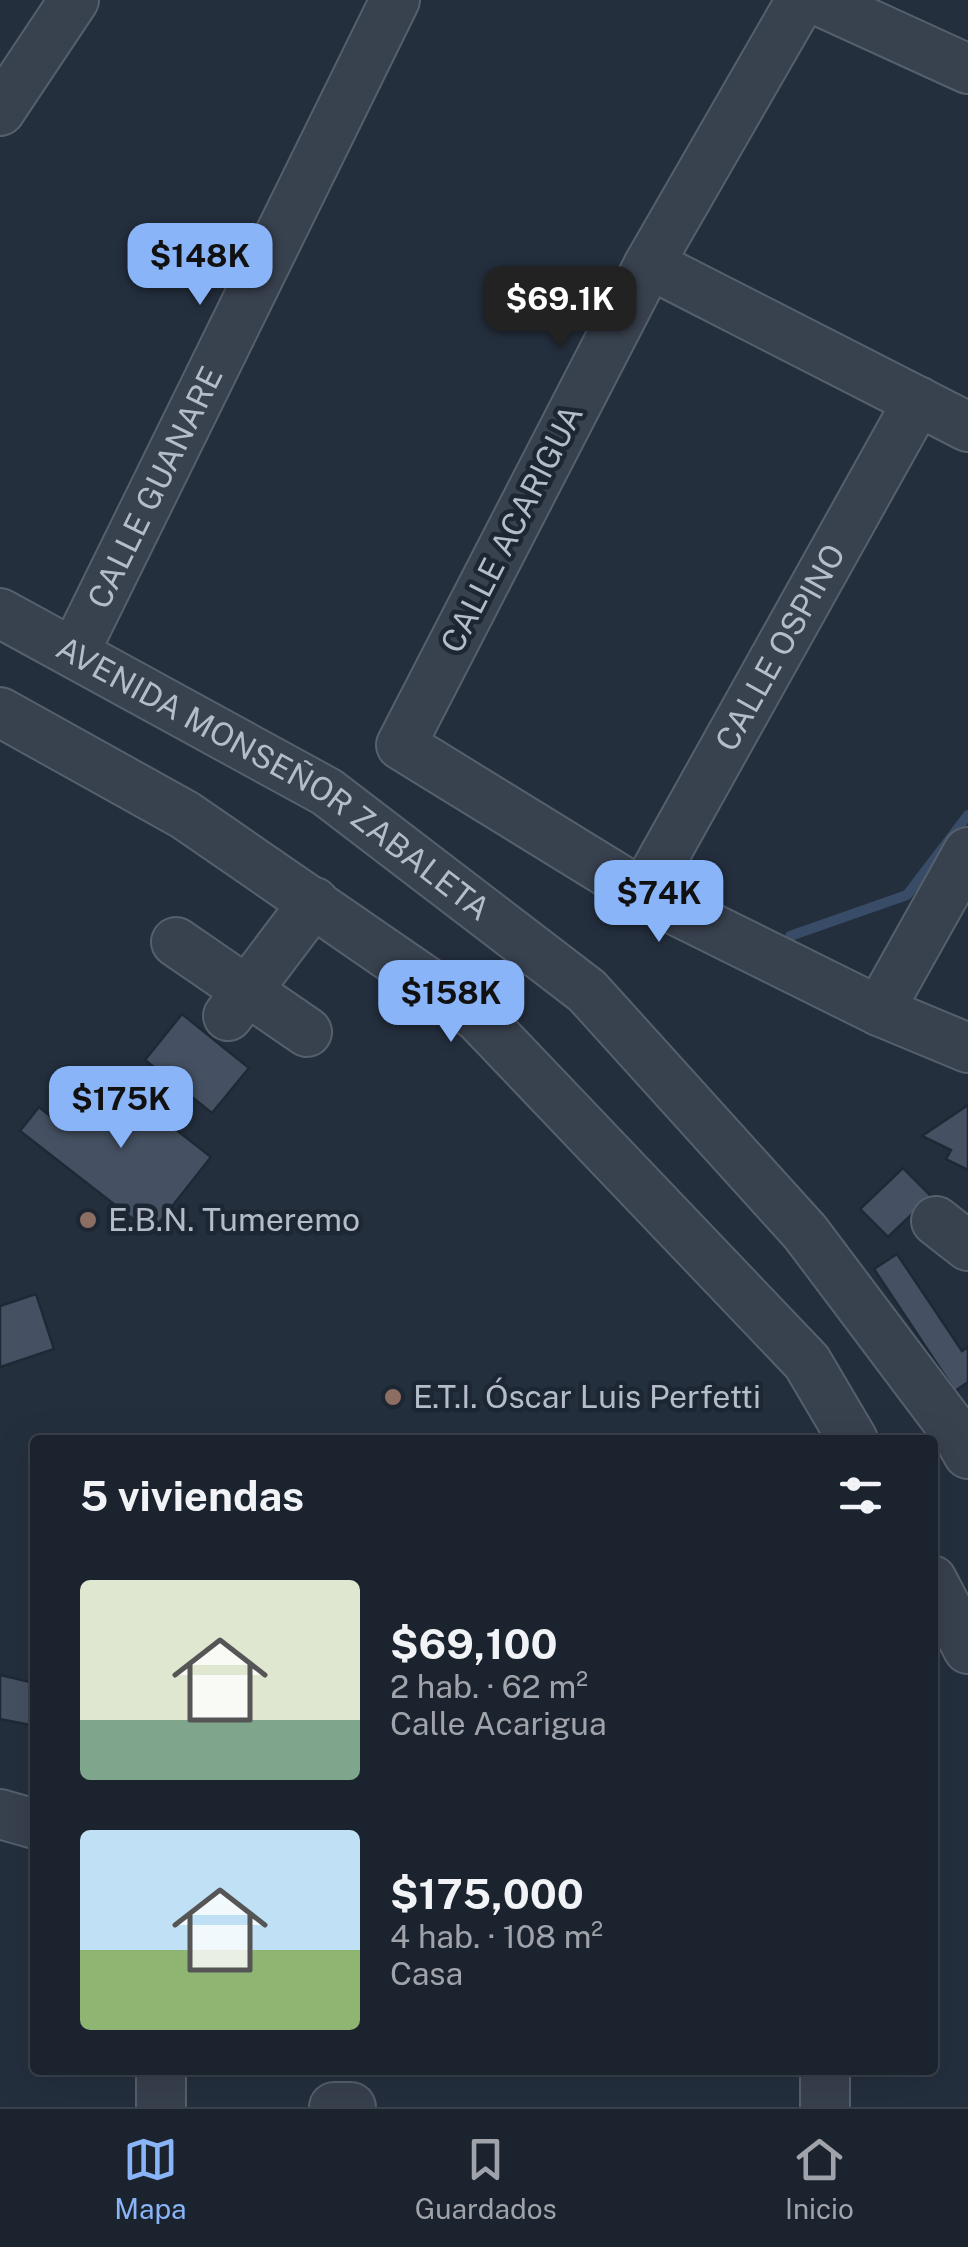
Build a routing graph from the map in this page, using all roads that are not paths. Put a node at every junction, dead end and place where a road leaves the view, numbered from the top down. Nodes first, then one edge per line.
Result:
1 (74, 0) edge
2 (395, 0) edge
3 (801, 0) edge
4 (817, 0) edge
5 (968, 69) edge
6 (0, 111) edge
7 (649, 264) junction
8 (918, 401) junction
9 (968, 426) edge
10 (0, 613) edge
11 (75, 651) junction
12 (0, 712) edge
13 (968, 852) edge
14 (643, 894) junction
15 (314, 902) junction
16 (176, 942) dead end
17 (239, 1002) junction
18 (879, 1011) junction
19 (306, 1032) dead end
20 (968, 1048) edge
21 (850, 1435) edge
22 (956, 1441) edge
23 (938, 1592) edge
24 (968, 1649) edge
25 (0, 1814) edge
26 (30, 1823) edge
27 (161, 2075) edge
28 (825, 2075) edge
29 (161, 2107) edge
30 (334, 2107) edge
31 (351, 2107) edge
32 (825, 2107) edge

1 - 6 street
2 - 11 street, CALLE GUANARE
3 - 7 street, CALLE ACARIGUA
4 - 5 street
7 - 8 street
7 - 14 street, CALLE ACARIGUA
8 - 9 street
8 - 14 street, CALLE OSPINO
10 - 11 street, AVENIDA MONSEÑOR ZABALETA
11 - 22 street, AVENIDA MONSEÑOR ZABALETA
12 - 15 street
13 - 18 street
14 - 18 street
15 - 17 street
15 - 21 street
16 - 17 street
17 - 19 street
18 - 20 street
23 - 24 street
25 - 26 street
27 - 29 street
28 - 32 street
30 - 31 street

